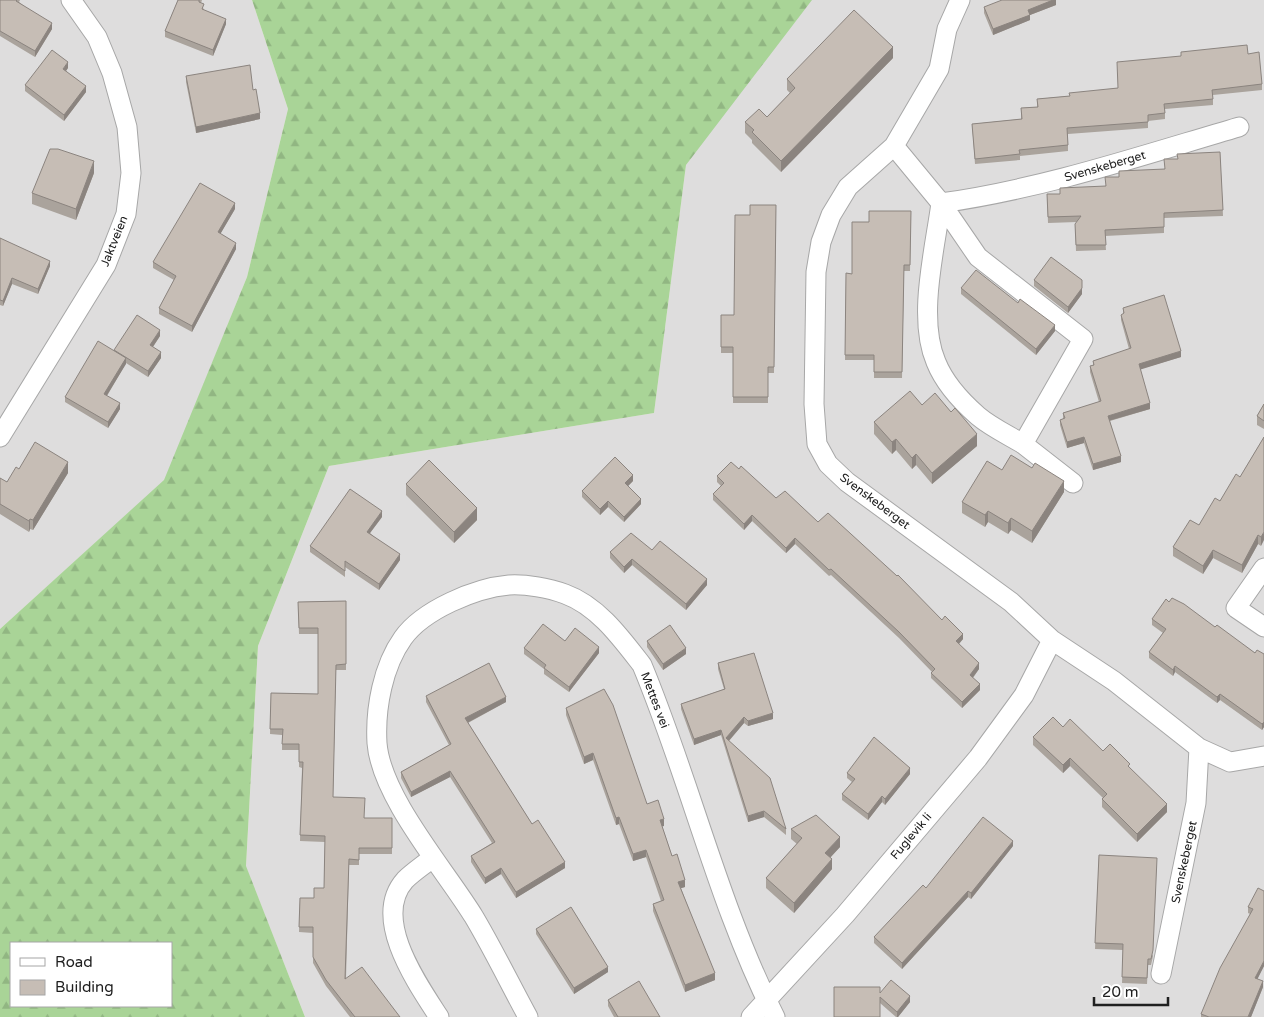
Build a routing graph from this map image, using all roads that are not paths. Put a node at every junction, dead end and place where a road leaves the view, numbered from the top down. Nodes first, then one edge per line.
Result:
1 (71, 0) edge
2 (960, 0) edge
3 (1239, 127) dead end
4 (894, 146) junction
5 (941, 203) junction
6 (0, 437) edge
7 (1023, 444) junction
8 (1073, 483) dead end
9 (1264, 568) edge
10 (1264, 627) edge
11 (1052, 640) junction
12 (1199, 748) junction
13 (1264, 756) edge
14 (432, 858) junction
15 (1161, 974) dead end
16 (766, 999) junction
17 (439, 1017) edge
18 (528, 1017) edge
19 (751, 1017) edge
20 (776, 1017) edge

1 - 6 street, Jaktveien
2 - 4 street, Svenskeberget
3 - 5 street, Svenskeberget
4 - 5 street
4 - 11 street, Svenskeberget
5 - 7 street
5 - 7 street
7 - 8 street
9 - 10 street
11 - 12 street, Svenskeberget
11 - 16 street, Fuglevik li
12 - 13 street, Svenskeberget
12 - 15 street, Svenskeberget
14 - 16 street, Mettes vei
14 - 17 street
14 - 18 street, Mettes vei
16 - 19 street, Fuglevik li
16 - 20 street, Mettes vei

